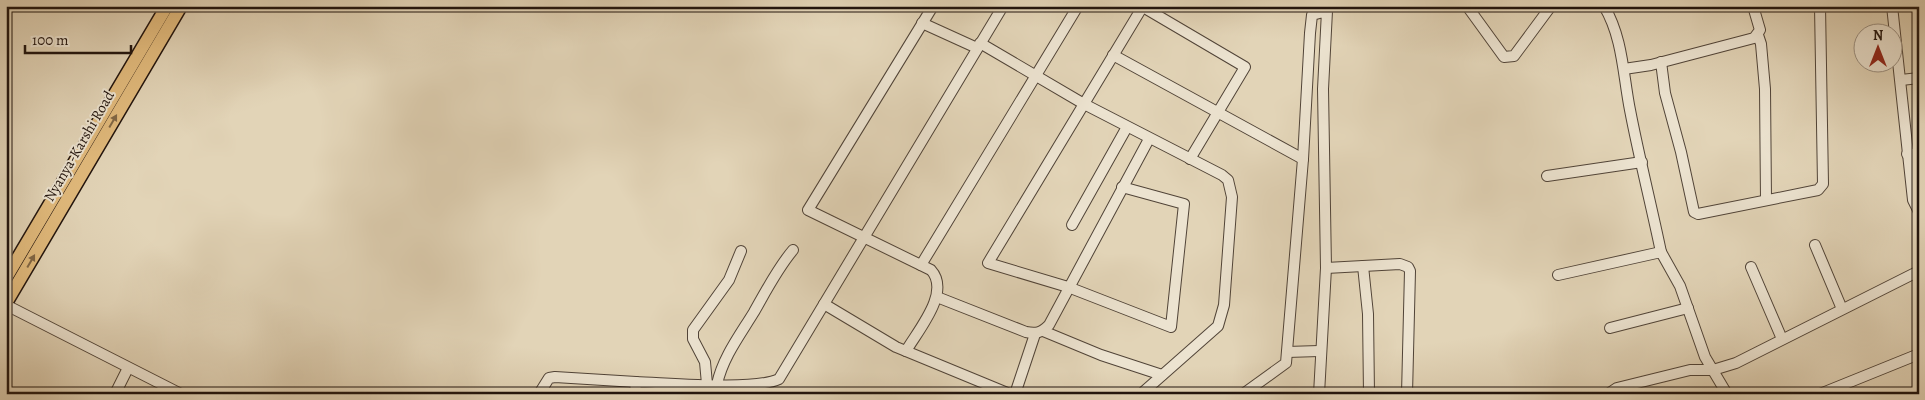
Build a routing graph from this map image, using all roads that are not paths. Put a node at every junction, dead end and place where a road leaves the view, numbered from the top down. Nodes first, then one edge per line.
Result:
1 (933, 6) edge
2 (1003, 6) edge
3 (1078, 6) edge
4 (1467, 6) edge
5 (1551, 6) edge
6 (1753, 6) edge
7 (1820, 6) edge
8 (1892, 6) edge
9 (176, 7) edge
10 (1143, 7) edge
11 (1608, 7) edge
12 (922, 23) junction
13 (1758, 35) junction
14 (979, 46) junction
15 (1113, 56) junction
16 (1661, 62) junction
17 (1624, 69) junction
18 (1036, 75) junction
19 (1919, 78) edge
20 (1901, 80) junction
21 (1084, 104) junction
22 (1219, 112) junction
23 (1128, 127) junction
24 (1149, 139) junction
25 (1907, 154) junction
26 (1919, 154) edge
27 (1190, 159) junction
28 (1304, 159) junction
29 (1642, 162) junction
30 (1547, 176) dead end
31 (1122, 187) junction
32 (1766, 200) junction
33 (1919, 212) edge
34 (1072, 226) dead end
35 (864, 236) junction
36 (1815, 245) dead end
37 (793, 250) dead end
38 (742, 251) dead end
39 (1661, 252) junction
40 (921, 265) junction
41 (1363, 266) junction
42 (1751, 267) dead end
43 (1326, 268) junction
44 (1919, 271) edge
45 (1558, 275) dead end
46 (6, 278) edge
47 (1068, 287) junction
48 (937, 297) junction
49 (6, 304) edge
50 (824, 304) junction
51 (1688, 308) junction
52 (1842, 309) junction
53 (1610, 328) dead end
54 (1039, 332) junction
55 (1782, 339) junction
56 (906, 351) junction
57 (1320, 351) junction
58 (1287, 352) junction
59 (1919, 354) edge
60 (128, 368) junction
61 (1713, 370) junction
62 (1162, 375) junction
63 (636, 382) junction
64 (712, 384) junction
65 (115, 394) edge
66 (181, 394) edge
67 (539, 394) edge
68 (635, 394) edge
69 (1010, 394) edge
70 (1015, 394) edge
71 (1141, 394) edge
72 (1243, 394) edge
73 (1319, 394) edge
74 (1370, 394) edge
75 (1407, 394) edge
76 (1608, 394) edge
77 (1727, 394) edge
78 (1820, 394) edge

1 - 12 street
2 - 14 street
3 - 18 street
4 - 5 street
6 - 13 street
7 - 32 street
8 - 20 street
9 - 46 main road, Nyanya-Karshi Road
49 -> 9 main road, Nyanya-Karshi Road
10 - 15 street
10 - 22 street
11 - 17 street
12 - 14 street
12 - 35 street
13 - 16 street
13 - 32 street
14 - 18 street
14 - 35 street
15 - 21 street
15 - 22 street
16 - 17 street
16 - 32 street
17 - 29 street
18 - 21 street
18 - 40 street
19 - 20 street
20 - 25 street
21 - 23 street
21 - 47 street
22 - 27 street
22 - 28 street
23 - 24 street
23 - 34 street
24 - 27 street
24 - 31 street
25 - 26 street
25 - 33 street
27 - 62 street
28 - 43 street
28 - 58 street
29 - 30 street
29 - 39 street
31 - 47 street
31 - 47 street
35 - 40 street
35 - 50 street
36 - 52 street
37 - 64 street
38 - 64 street
39 - 45 street
39 - 51 street
40 - 48 street
41 - 43 street
41 - 74 street
41 - 75 street
42 - 55 street
43 - 57 street
44 - 52 street
47 - 54 street
48 - 54 street
48 - 56 street
49 - 60 street
50 - 56 street
50 - 64 street
51 - 53 street
51 - 61 street
52 - 55 street
54 - 62 street
54 - 70 street
55 - 61 street
56 - 69 street
57 - 58 street
57 - 73 street
58 - 72 street
59 - 78 street
60 - 65 street
60 - 66 street
61 - 76 street
61 - 77 street
62 - 71 street
63 - 64 street
63 - 67 street
63 - 68 street

